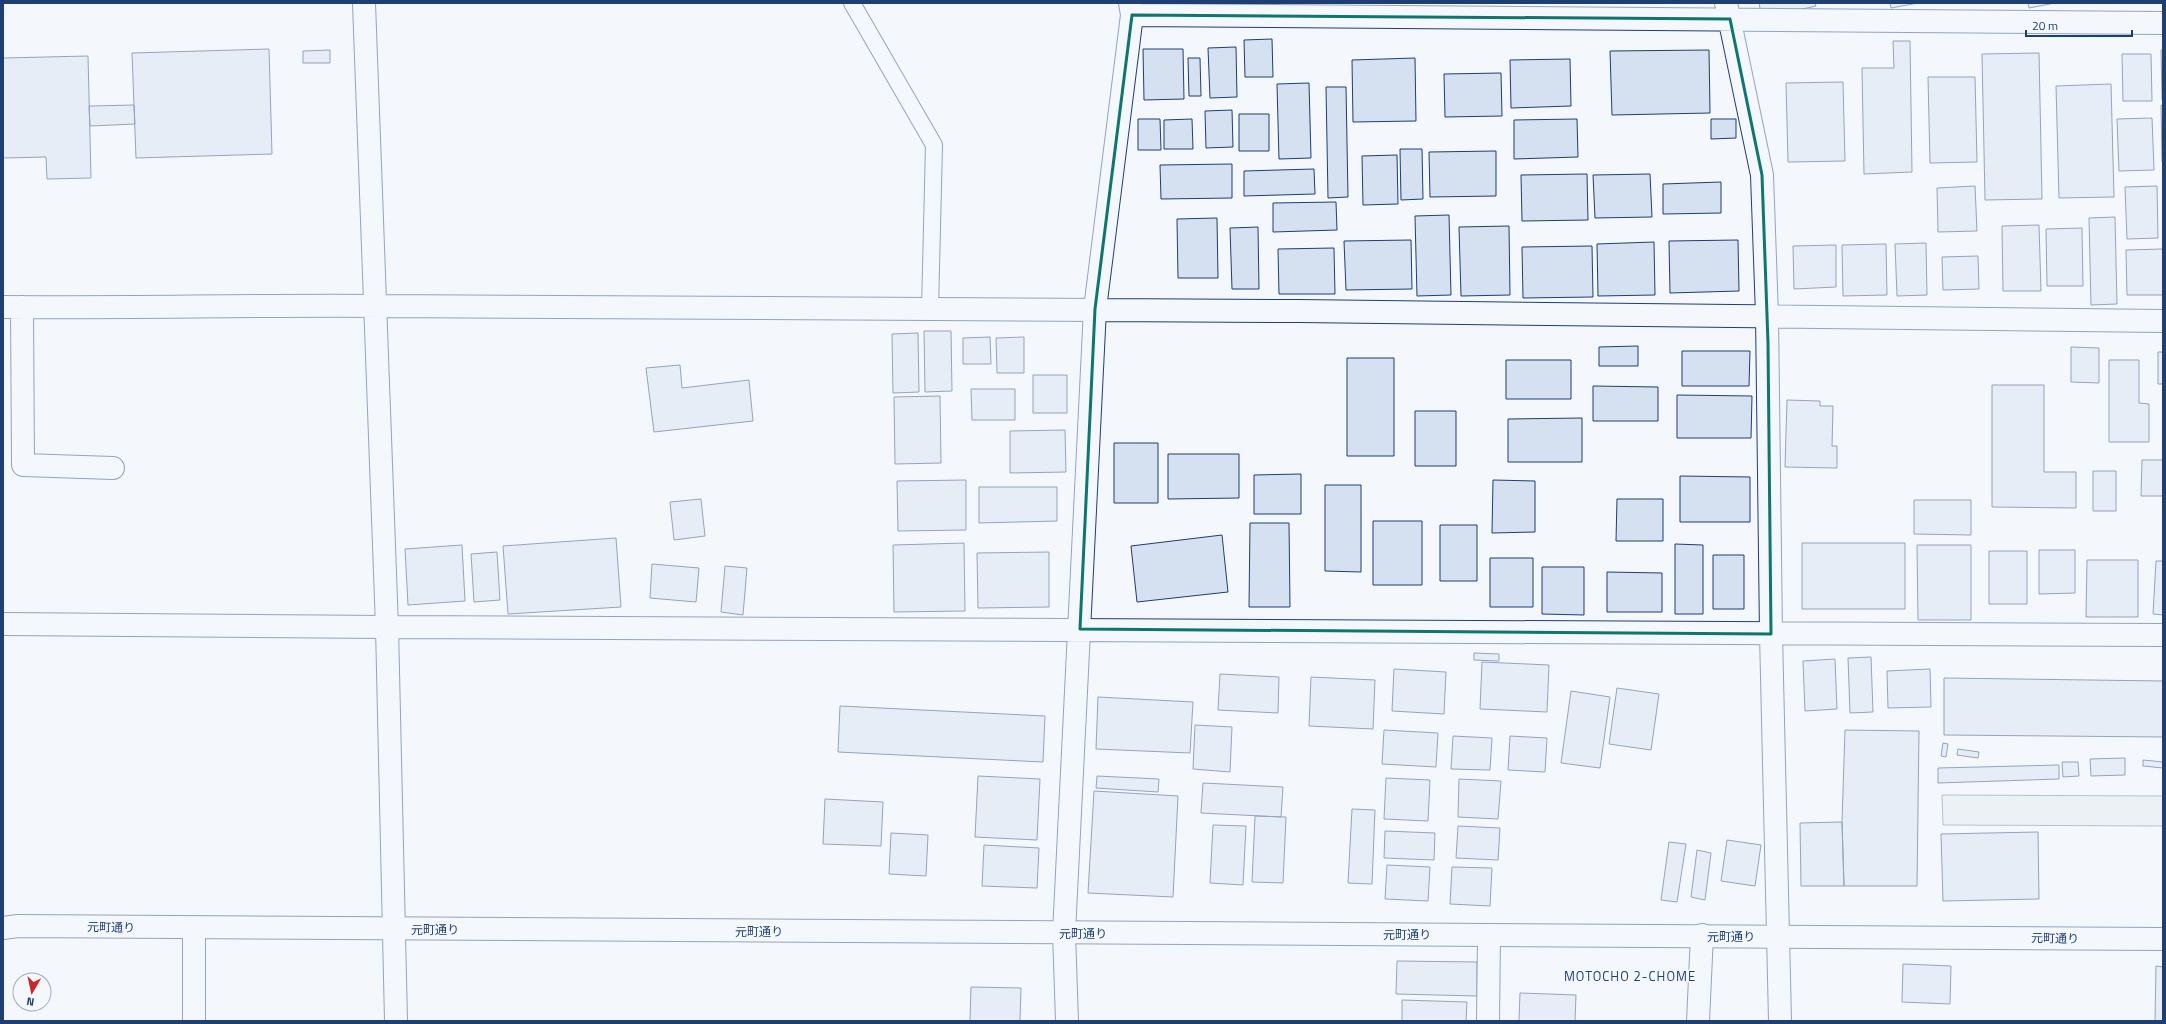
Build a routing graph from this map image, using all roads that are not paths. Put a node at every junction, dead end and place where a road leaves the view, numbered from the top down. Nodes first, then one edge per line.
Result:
1 (364, 3) edge
2 (852, 3) edge
3 (1131, 9) edge
4 (1728, 11) edge
5 (2163, 23) edge
6 (376, 306) junction
7 (12, 307) edge
8 (930, 309) junction
9 (1095, 309) junction
10 (1767, 315) junction
11 (2163, 322) edge
12 (113, 468) dead end
13 (3, 624) edge
14 (387, 627) junction
15 (1080, 629) junction
16 (1770, 634) junction
17 (2163, 635) edge
18 (3, 928) edge
19 (194, 928) junction
20 (394, 929) junction
21 (1064, 933) junction
22 (1489, 934) junction
23 (1702, 936) junction
24 (1778, 936) junction
25 (2163, 939) edge
26 (194, 1021) edge
27 (396, 1021) edge
28 (1067, 1021) edge
29 (1488, 1021) edge
30 (1698, 1021) edge
31 (1780, 1021) edge

1 - 6 street
2 - 8 lane
3 - 4 street
3 - 9 street
4 - 5 street
4 - 10 street
6 - 7 street
6 - 8 street
6 - 14 street
7 - 12 street
8 - 9 street
9 - 10 street
9 - 15 street
10 - 11 street
10 - 16 street
13 - 14 street
14 - 15 street
14 - 20 street
15 - 16 street
15 - 21 street
16 - 17 street
16 - 24 street
18 - 19 street, 元町通り
19 - 20 street, 元町通り
19 - 26 street
20 - 21 street, 元町通り
20 - 27 street
21 - 22 street, 元町通り
21 - 28 street
22 - 23 street, 元町通り
22 - 29 street
23 - 24 street, 元町通り
23 - 30 street
24 - 25 street, 元町通り
24 - 31 street

